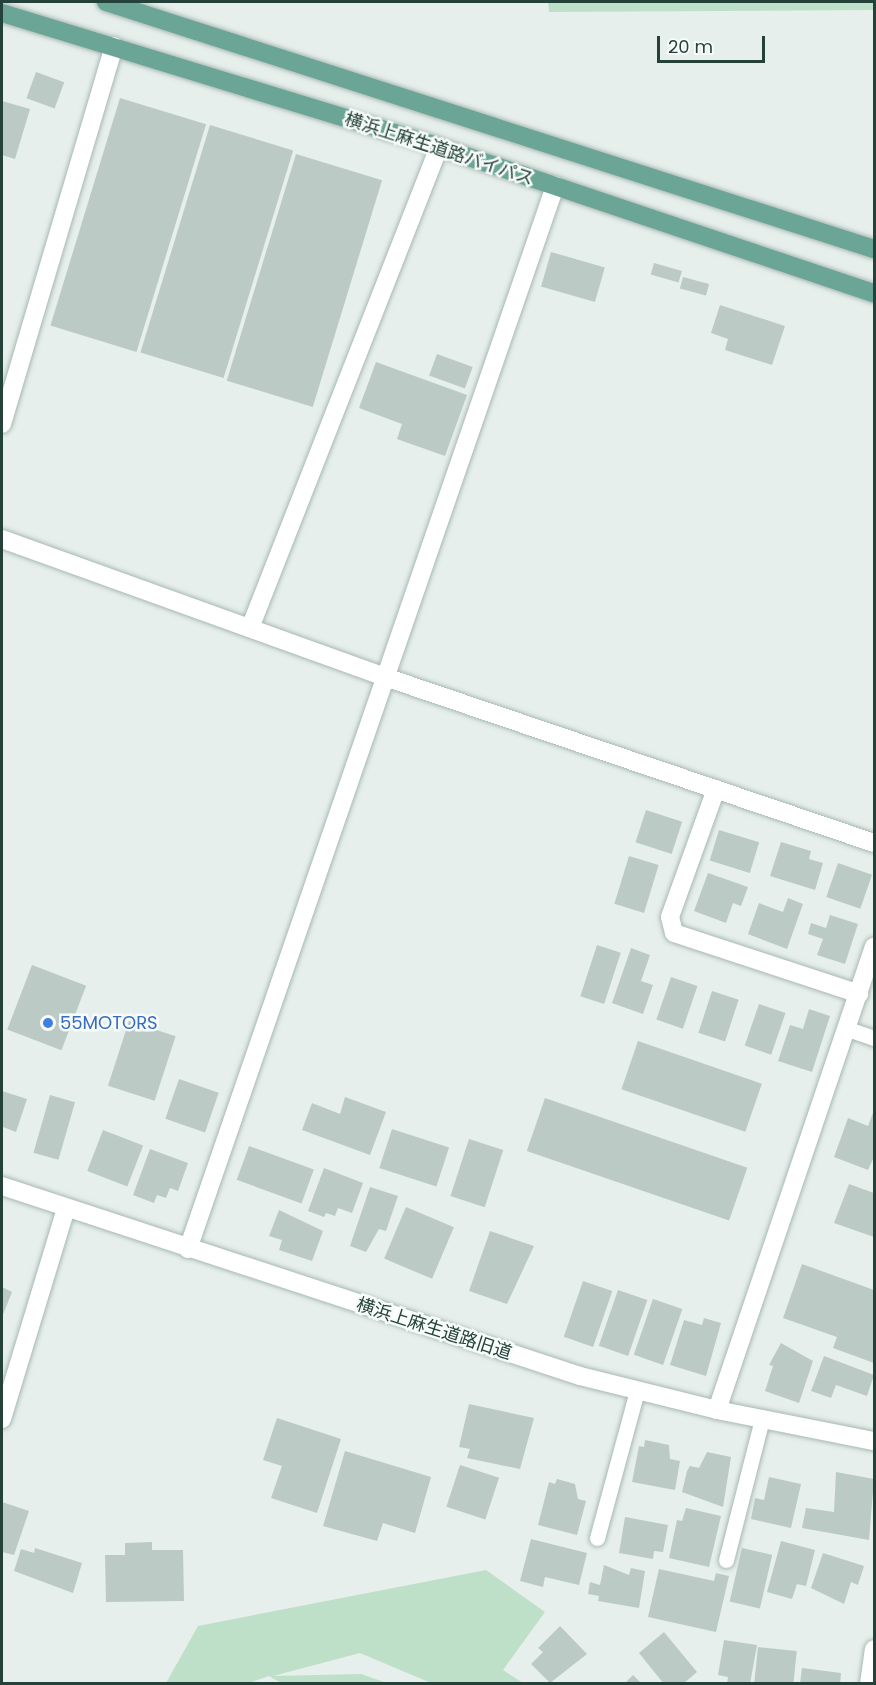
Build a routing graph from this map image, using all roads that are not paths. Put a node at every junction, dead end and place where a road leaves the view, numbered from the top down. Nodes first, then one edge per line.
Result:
1 (106, 2) edge
2 (2, 13) edge
3 (114, 46) junction
4 (439, 147) junction
5 (555, 186) junction
6 (874, 249) edge
7 (874, 292) edge
8 (2, 424) edge
9 (2, 538) edge
10 (250, 628) junction
11 (385, 677) junction
12 (716, 789) junction
13 (874, 843) edge
14 (874, 947) edge
15 (859, 994) junction
16 (848, 1029) junction
17 (874, 1038) edge
18 (2, 1186) edge
19 (66, 1208) junction
20 (188, 1249) junction
21 (637, 1391) junction
22 (717, 1410) junction
23 (2, 1419) edge
24 (762, 1419) junction
25 (874, 1441) edge
26 (597, 1538) dead end
27 (726, 1560) dead end
28 (874, 1649) edge
29 (868, 1683) edge

1 - 6 main road
2 - 3 main road, 横浜上麻生道路バイパス
3 - 4 main road, 横浜上麻生道路バイパス
3 - 8 street
4 - 5 main road, 横浜上麻生道路バイパス
4 - 10 street
5 - 7 main road, 横浜上麻生道路バイパス
5 - 11 street
9 - 10 street
10 - 11 street
11 - 12 street
11 - 20 street
12 - 13 street
12 - 15 street
14 - 15 street
15 - 16 street
16 - 17 lane
16 - 22 street
18 - 19 street, 横浜上麻生道路旧道
19 - 20 street, 横浜上麻生道路旧道
19 - 23 street
20 - 21 street, 横浜上麻生道路旧道
21 - 22 street, 横浜上麻生道路旧道
21 - 26 lane
22 - 24 street, 横浜上麻生道路旧道
24 - 25 street, 横浜上麻生道路旧道
24 - 27 lane
28 - 29 street

